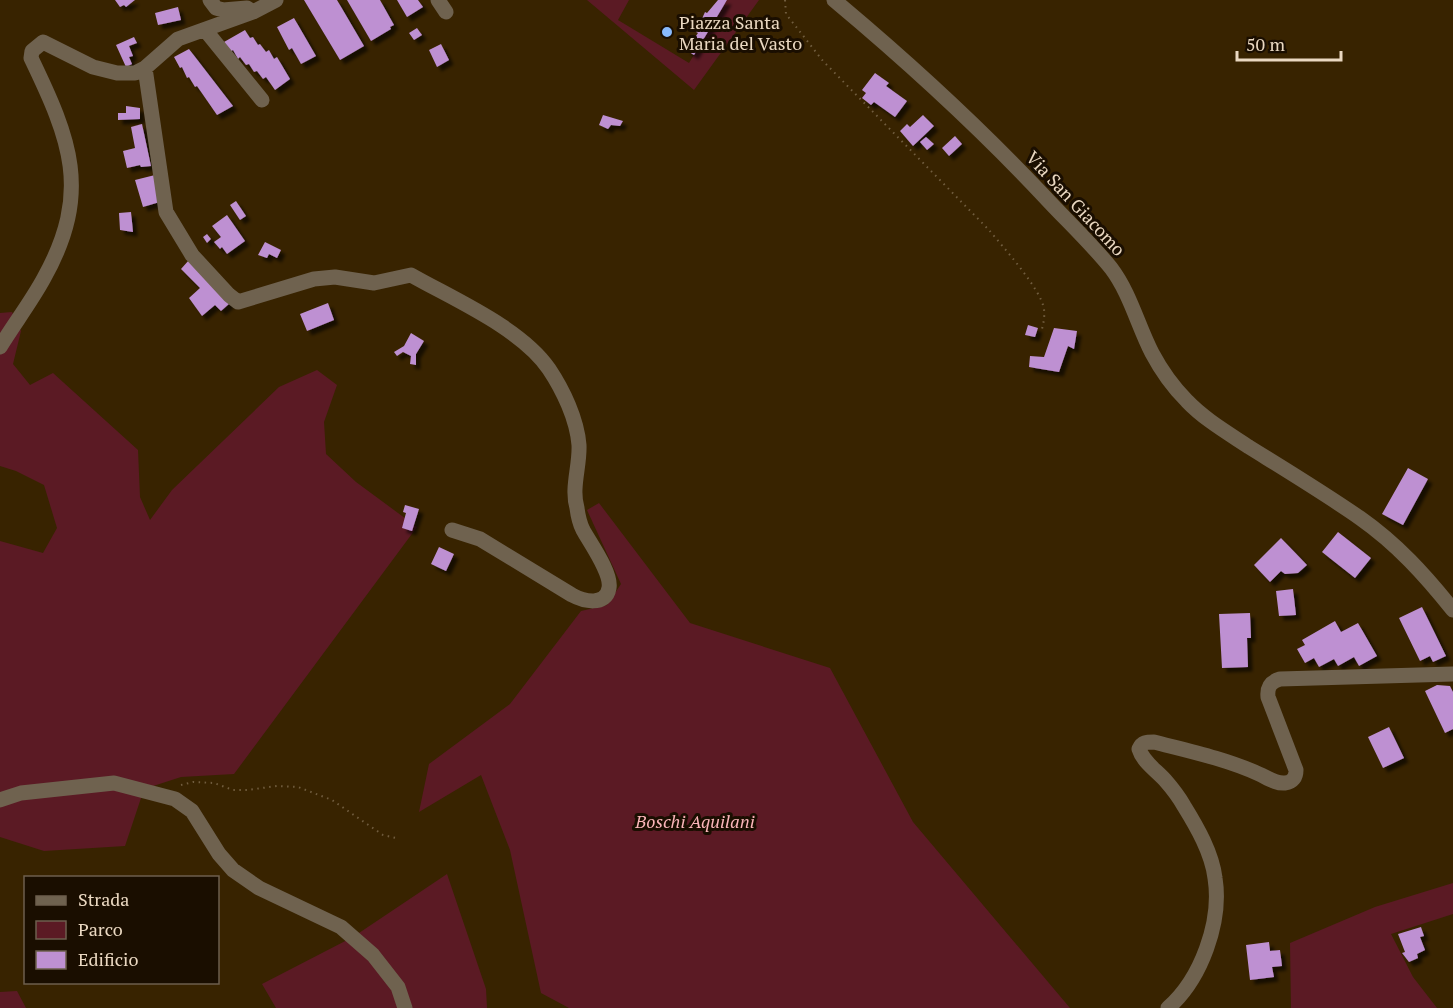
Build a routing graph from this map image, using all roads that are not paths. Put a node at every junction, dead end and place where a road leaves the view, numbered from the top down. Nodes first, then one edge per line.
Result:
1 (210, 0) edge
2 (276, 0) edge
3 (834, 0) edge
4 (253, 12) junction
5 (206, 31) junction
6 (145, 68) junction
7 (262, 100) dead end
8 (0, 347) edge
9 (452, 530) dead end
10 (1451, 602) edge
11 (1453, 674) edge
12 (0, 800) edge
13 (405, 1008) edge
14 (1168, 1008) edge

1 - 4 street
2 - 4 street
3 - 10 street, Via San Giacomo
4 - 5 street
5 - 6 street
5 - 7 street
6 - 8 street
6 - 9 street
11 - 14 street
12 - 13 street

